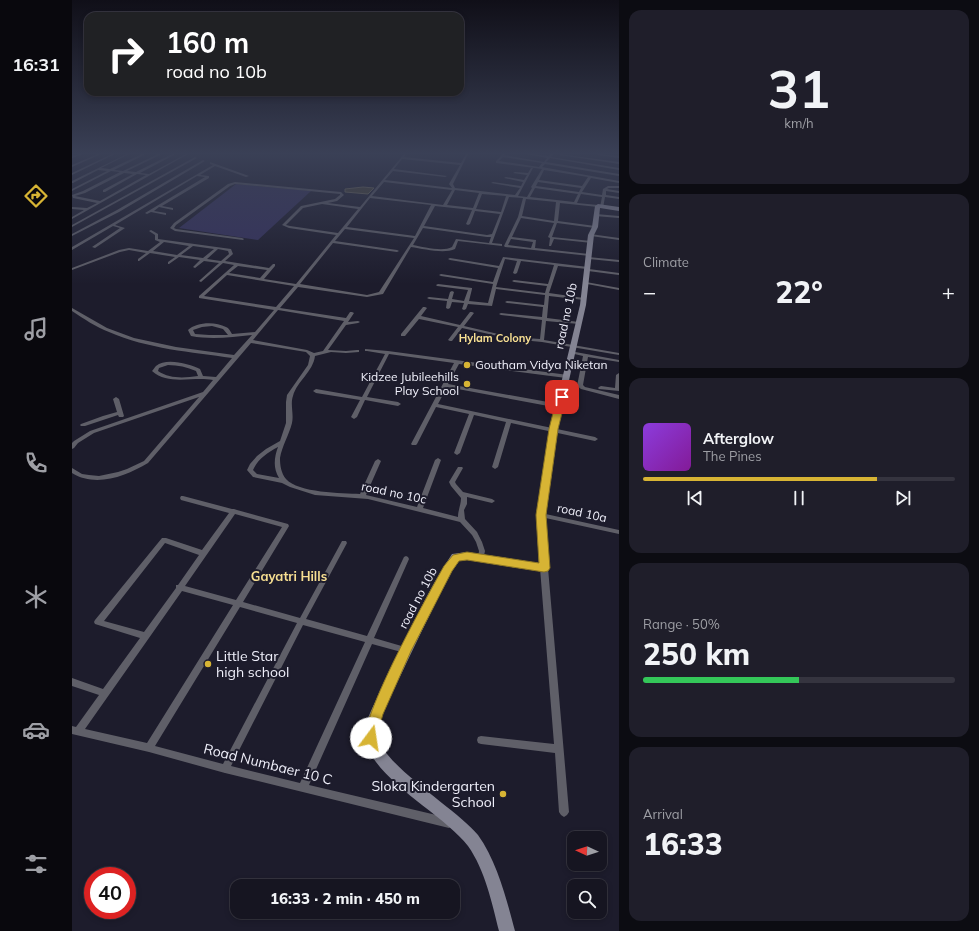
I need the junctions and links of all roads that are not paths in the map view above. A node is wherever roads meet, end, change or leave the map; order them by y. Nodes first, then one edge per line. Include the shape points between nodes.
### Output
1 (79, 197) edge
2 (108, 197) edge
3 (124, 197) edge
4 (141, 197) edge
5 (160, 197) edge
6 (173, 197) edge
7 (212, 197) edge
8 (339, 197) edge
9 (370, 197) edge
10 (374, 197) edge
11 (449, 197) edge
12 (479, 197) edge
13 (507, 197) edge
14 (520, 197) edge
15 (578, 197) edge
16 (587, 197) edge
17 (603, 197) edge
18 (526, 198) junction
19 (619, 198) edge
20 (558, 201) junction
21 (100, 202) junction
22 (322, 203) junction
23 (434, 204) junction
24 (575, 204) junction
25 (445, 205) junction
26 (159, 206) junction
27 (600, 206) junction
28 (91, 207) junction
29 (72, 208) edge
30 (360, 208) junction
31 (87, 209) junction
32 (103, 209) junction
33 (172, 209) dead end
34 (474, 209) junction
35 (619, 209) edge
36 (118, 211) junction
37 (502, 212) junction
38 (94, 214) junction
39 (132, 214) junction
40 (165, 214) dead end
41 (520, 217) junction
42 (619, 217) edge
43 (72, 218) edge
44 (104, 219) junction
45 (556, 222) junction
46 (468, 224) dead end
47 (113, 225) junction
48 (72, 226) edge
49 (421, 227) junction
50 (344, 228) junction
51 (150, 231) dead end
52 (459, 232) junction
53 (338, 234) junction
54 (592, 235) junction
55 (493, 236) junction
56 (72, 237) edge
57 (416, 237) junction
58 (510, 238) junction
59 (552, 238) junction
60 (242, 239) dead end
61 (619, 239) edge
62 (457, 240) junction
63 (85, 241) junction
64 (163, 241) junction
65 (332, 242) junction
66 (483, 243) junction
67 (490, 244) junction
68 (192, 245) junction
69 (501, 245) dead end
70 (550, 245) dead end
71 (410, 246) junction
72 (94, 247) dead end
73 (217, 248) junction
74 (72, 249) edge
75 (480, 249) dead end
76 (533, 249) junction
77 (397, 251) dead end
78 (149, 252) junction
79 (178, 256) junction
80 (204, 259) junction
81 (450, 259) dead end
82 (139, 260) dead end
83 (519, 260) junction
84 (619, 261) edge
85 (222, 262) junction
86 (169, 263) dead end
87 (588, 263) junction
88 (237, 264) junction
89 (556, 264) junction
90 (274, 265) dead end
91 (195, 267) dead end
92 (501, 267) junction
93 (72, 269) edge
94 (270, 269) junction
95 (515, 273) dead end
96 (226, 274) junction
97 (619, 274) edge
98 (440, 275) dead end
99 (261, 279) junction
100 (200, 281) dead end
101 (514, 281) dead end
102 (587, 283) junction
103 (298, 284) junction
104 (438, 285) dead end
105 (550, 285) junction
106 (495, 286) junction
107 (619, 289) edge
108 (452, 292) dead end
109 (547, 294) junction
110 (429, 298) dead end
111 (584, 299) junction
112 (450, 300) junction
113 (466, 302) junction
114 (507, 302) dead end
115 (490, 305) junction
116 (545, 306) junction
117 (425, 308) dead end
118 (448, 308) dead end
119 (72, 309) edge
120 (277, 309) junction
121 (464, 309) dead end
122 (489, 312) dead end
123 (352, 313) dead end
124 (472, 313) dead end
125 (501, 314) dead end
126 (418, 317) junction
127 (545, 319) junction
128 (346, 322) junction
129 (358, 322) dead end
130 (579, 323) junction
131 (461, 327) junction
132 (256, 333) junction
133 (403, 335) dead end
134 (231, 336) junction
135 (450, 340) dead end
136 (542, 341) junction
137 (248, 342) junction
138 (573, 349) junction
139 (367, 350) dead end
140 (357, 351) dead end
141 (388, 352) junction
142 (324, 353) junction
143 (619, 354) edge
144 (313, 355) junction
145 (586, 355) junction
146 (235, 357) junction
147 (458, 361) junction
148 (619, 361) edge
149 (619, 375) edge
150 (566, 376) junction
151 (201, 377) junction
152 (216, 379) junction
153 (446, 385) junction
154 (584, 388) junction
155 (316, 391) dead end
156 (205, 393) junction
157 (619, 397) edge
158 (116, 399) dead end
159 (363, 399) junction
160 (398, 404) dead end
161 (435, 405) junction
162 (559, 406) junction
163 (120, 413) junction
164 (472, 413) junction
165 (354, 417) dead end
166 (509, 420) junction
167 (123, 421) junction
168 (83, 426) dead end
169 (554, 429) junction
170 (595, 439) dead end
171 (282, 442) junction
172 (414, 444) dead end
173 (72, 447) edge
174 (457, 453) dead end
175 (438, 460) dead end
176 (378, 461) dead end
177 (496, 467) dead end
178 (460, 468) dead end
179 (72, 470) edge
180 (284, 481) junction
181 (461, 494) junction
182 (362, 496) junction
183 (182, 498) dead end
184 (492, 501) dead end
185 (419, 509) junction
186 (234, 511) junction
187 (541, 515) junction
188 (462, 520) junction
189 (619, 532) edge
190 (344, 543) dead end
191 (202, 553) junction
192 (481, 558) junction
193 (406, 559) dead end
194 (544, 568) junction
195 (179, 587) junction
196 (237, 604) junction
197 (301, 622) junction
198 (145, 636) junction
199 (370, 641) junction
200 (405, 650) junction
201 (72, 682) edge
202 (105, 693) junction
203 (75, 730) edge
204 (480, 740) dead end
205 (149, 748) junction
206 (558, 749) junction
207 (225, 769) junction
208 (303, 787) junction
209 (564, 812) dead end
210 (458, 825) junction
211 (507, 931) edge

1 - 21 street
2 - 21 street
3 - 32 street
4 - 36 street
5 - 39 street
6 - 26 street
7 - 60 street via 172,228
8 - 22 street
9 - 30 street
10 - 23 street
11 - 25 street
12 - 34 street
13 - 37 street
14 - 18 street
15 - 24 street
16 - 27 street
17 - 27 street
18 - 20 street
18 - 41 street
19 - 27 street
20 - 24 street
20 - 45 street
21 - 28 street
22 - 30 street
22 - 53 street via 301,208 285,226
23 - 25 street
23 - 49 street
24 - 27 street
25 - 34 street
26 - 33 street
26 - 40 street via 149,212
27 - 35 street
27 - 42 street
27 - 54 street, road no 10b
28 - 31 street
28 - 32 street
29 - 31 street
30 - 50 street
31 - 43 street
32 - 36 street
32 - 38 street
34 - 37 street
34 - 46 street
36 - 39 street
36 - 44 street
37 - 55 street via 496,234
38 - 44 street
38 - 48 street
39 - 47 street
41 - 45 street
41 - 58 street
44 - 47 street
44 - 56 street
45 - 54 street
45 - 59 street via 550,236
47 - 63 street
47 - 72 street via 123,228
49 - 52 street
49 - 57 street
50 - 53 street
50 - 57 street
51 - 64 street via 157,235 156,239
52 - 55 street
52 - 62 street
53 - 65 street
54 - 59 street
54 - 61 street
54 - 87 street, road no 10b
55 - 67 street
56 - 63 street
57 - 71 street
58 - 76 street via 535,241
58 - 76 street via 506,246
59 - 70 street
62 - 66 street
62 - 71 street via 453,249 448,250
63 - 74 street
64 - 68 street
64 - 78 street
65 - 77 street
65 - 103 street
66 - 67 street
66 - 75 street
67 - 69 street
68 - 73 street
68 - 79 street
71 - 103 street via 381,293 367,296
73 - 80 street
73 - 85 street via 231,251
76 - 87 street
78 - 79 street
78 - 82 street
78 - 93 street via 122,250
79 - 80 street
79 - 86 street
80 - 85 street
80 - 91 street
81 - 92 street
83 - 89 street
83 - 92 street via 504,258
83 - 95 street
84 - 87 street
85 - 88 street
85 - 100 street
87 - 89 street
87 - 97 street
87 - 102 street, road no 10b
88 - 94 street
88 - 96 street
89 - 105 street
90 - 94 street
92 - 106 street
94 - 99 street
96 - 99 street
96 - 120 street via 201,297
98 - 106 street
99 - 103 street
101 - 105 street
102 - 107 street
102 - 111 street, road no 10b
103 - 120 street
104 - 113 street via 470,289
105 - 109 street
106 - 109 street
106 - 115 street
108 - 112 street
109 - 111 street
109 - 116 street
110 - 112 street
111 - 130 street, road no 10b
112 - 113 street
112 - 118 street
113 - 115 street
113 - 121 street
114 - 116 street
115 - 122 street
116 - 127 street
117 - 126 street
119 - 146 street via 97,325 125,336 153,344
120 - 128 street
120 - 132 street
123 - 128 street
124 - 131 street
125 - 127 street
126 - 131 street
126 - 133 street
127 - 130 street
127 - 136 street
128 - 129 street
128 - 142 street
130 - 138 street, road no 10b
131 - 135 street
131 - 136 street via 511,338
132 - 134 street
132 - 137 street
134 - 134 street via 225,328 216,326 201,325 190,330 193,335 205,337
136 - 138 street
137 - 144 street via 308,351
137 - 146 street
138 - 143 street
138 - 145 street
138 - 150 street, road no 10b
139 - 141 street
140 - 142 street
141 - 147 street
141 - 159 street
142 - 144 street
144 - 171 street via 312,361 290,396 289,422
145 - 148 street
145 - 154 street via 580,386
146 - 152 street
147 - 150 street
147 - 153 street
149 - 154 street via 617,390
150 - 162 street, road no 10b
151 - 151 street via 178,379 154,371 162,364 178,365 195,369 200,372
151 - 152 street
152 - 156 street
153 - 161 street
153 - 162 street
154 - 157 street
155 - 159 street
156 - 167 street
156 - 179 street via 154,455 134,470 108,477 81,475
158 - 163 street
159 - 160 street
159 - 165 street
161 - 164 street
161 - 172 street
162 - 169 street, road no 10b
163 - 167 street
163 - 168 street
164 - 166 street
164 - 174 street
166 - 169 street
166 - 177 street
167 - 173 street via 92,432
169 - 170 street
169 - 187 street, road no 10b
171 - 180 street via 276,463 279,475
171 - 180 street, road no 10c via 264,452 252,464 250,470 255,476
175 - 185 street
176 - 182 street
178 - 181 street via 452,482
180 - 182 street, road no 10c via 315,493
181 - 184 street
181 - 188 street via 464,498
182 - 185 street, road no 10c
183 - 186 street
185 - 188 street, road no 10c
186 - 191 street
186 - 196 street via 286,526
187 - 189 street, road 10a
187 - 194 street, road no 10b
188 - 192 street via 479,542
190 - 197 street
191 - 195 street
191 - 198 street via 164,540 98,622
192 - 194 street, road no 10b
192 - 200 street, road no 10b via 456,557
193 - 199 street
194 - 206 street
195 - 196 street
195 - 198 street
196 - 197 street
196 - 205 street
197 - 199 street
197 - 207 street
198 - 202 street
199 - 200 street
199 - 208 street
200 - 210 street, road no 10b via 377,714 371,738 378,753 393,772
201 - 202 street
202 - 203 street
203 - 205 street, Road Numbaer 10 C
204 - 206 street
205 - 207 street, Road Numbaer 10 C
206 - 209 street
207 - 208 street, Road Numbaer 10 C
208 - 210 street, Road Numbaer 10 C
210 - 211 street, road no 10b via 472,840 483,858

